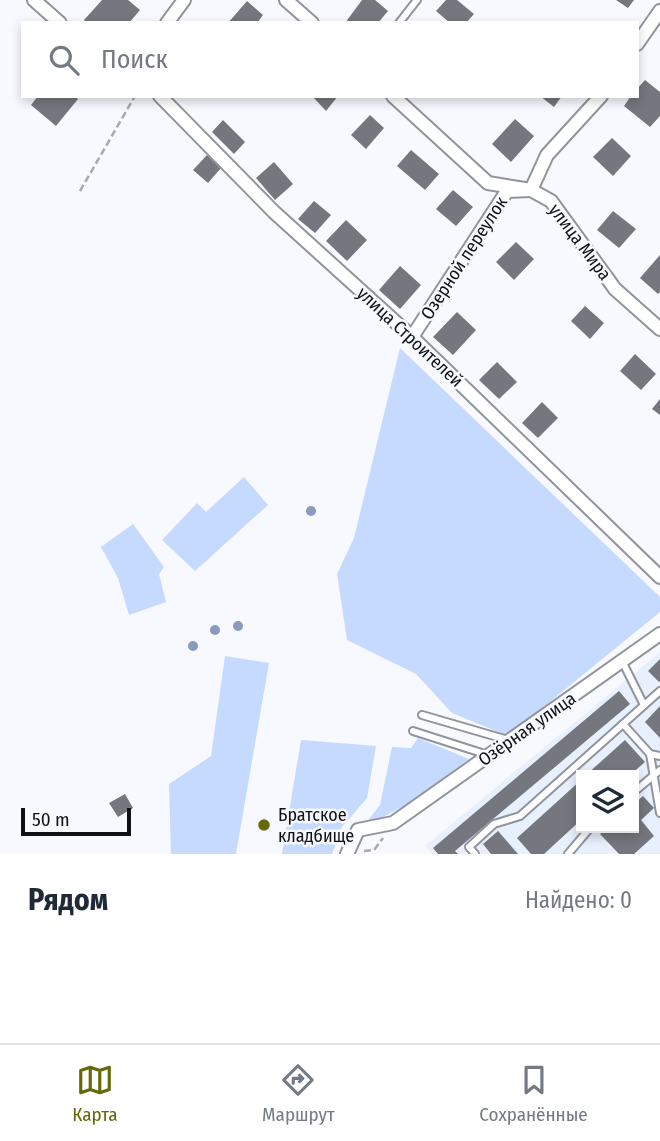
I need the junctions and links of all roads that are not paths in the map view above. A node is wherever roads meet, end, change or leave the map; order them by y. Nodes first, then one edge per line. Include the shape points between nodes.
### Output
1 (34, 0) edge
2 (184, 0) edge
3 (286, 0) edge
4 (417, 0) edge
5 (660, 11) edge
6 (58, 21) edge
7 (168, 21) edge
8 (310, 21) edge
9 (401, 21) edge
10 (639, 41) edge
11 (162, 98) edge
12 (395, 98) edge
13 (599, 98) edge
14 (531, 190) junction
15 (660, 329) edge
16 (412, 337) junction
17 (660, 577) edge
18 (660, 634) edge
19 (623, 663) junction
20 (660, 691) edge
21 (644, 705) junction
22 (422, 715) dead end
23 (623, 723) junction
24 (413, 731) dead end
25 (510, 740) junction
26 (650, 754) junction
27 (489, 755) junction
28 (660, 756) edge
29 (657, 772) edge
30 (639, 788) edge
31 (660, 814) edge
32 (586, 833) edge
33 (347, 854) edge
34 (475, 854) edge
35 (568, 854) edge

1 - 6 street
2 - 7 street
3 - 8 street
4 - 9 lane
5 - 10 street
11 - 16 street, улица Строителей via 274,212
12 - 14 street, улица Мира via 488,183
13 - 14 street, Озерной переулок via 547,155
14 - 15 street, улица Мира via 551,201 615,289
14 - 16 street, Озерной переулок via 507,191
16 - 17 street, улица Строителей
18 - 19 street, Озёрная улица
19 - 21 lane
19 - 25 street, Озёрная улица
20 - 21 lane
21 - 23 lane
22 - 25 lane
23 - 26 lane
23 - 34 lane via 520,817 494,824 469,847
24 - 27 lane
25 - 27 street, Озёрная улица
26 - 28 lane
26 - 29 lane
27 - 33 street, Озёрная улица via 393,823 358,831
29 - 30 lane
29 - 31 lane
32 - 35 lane

